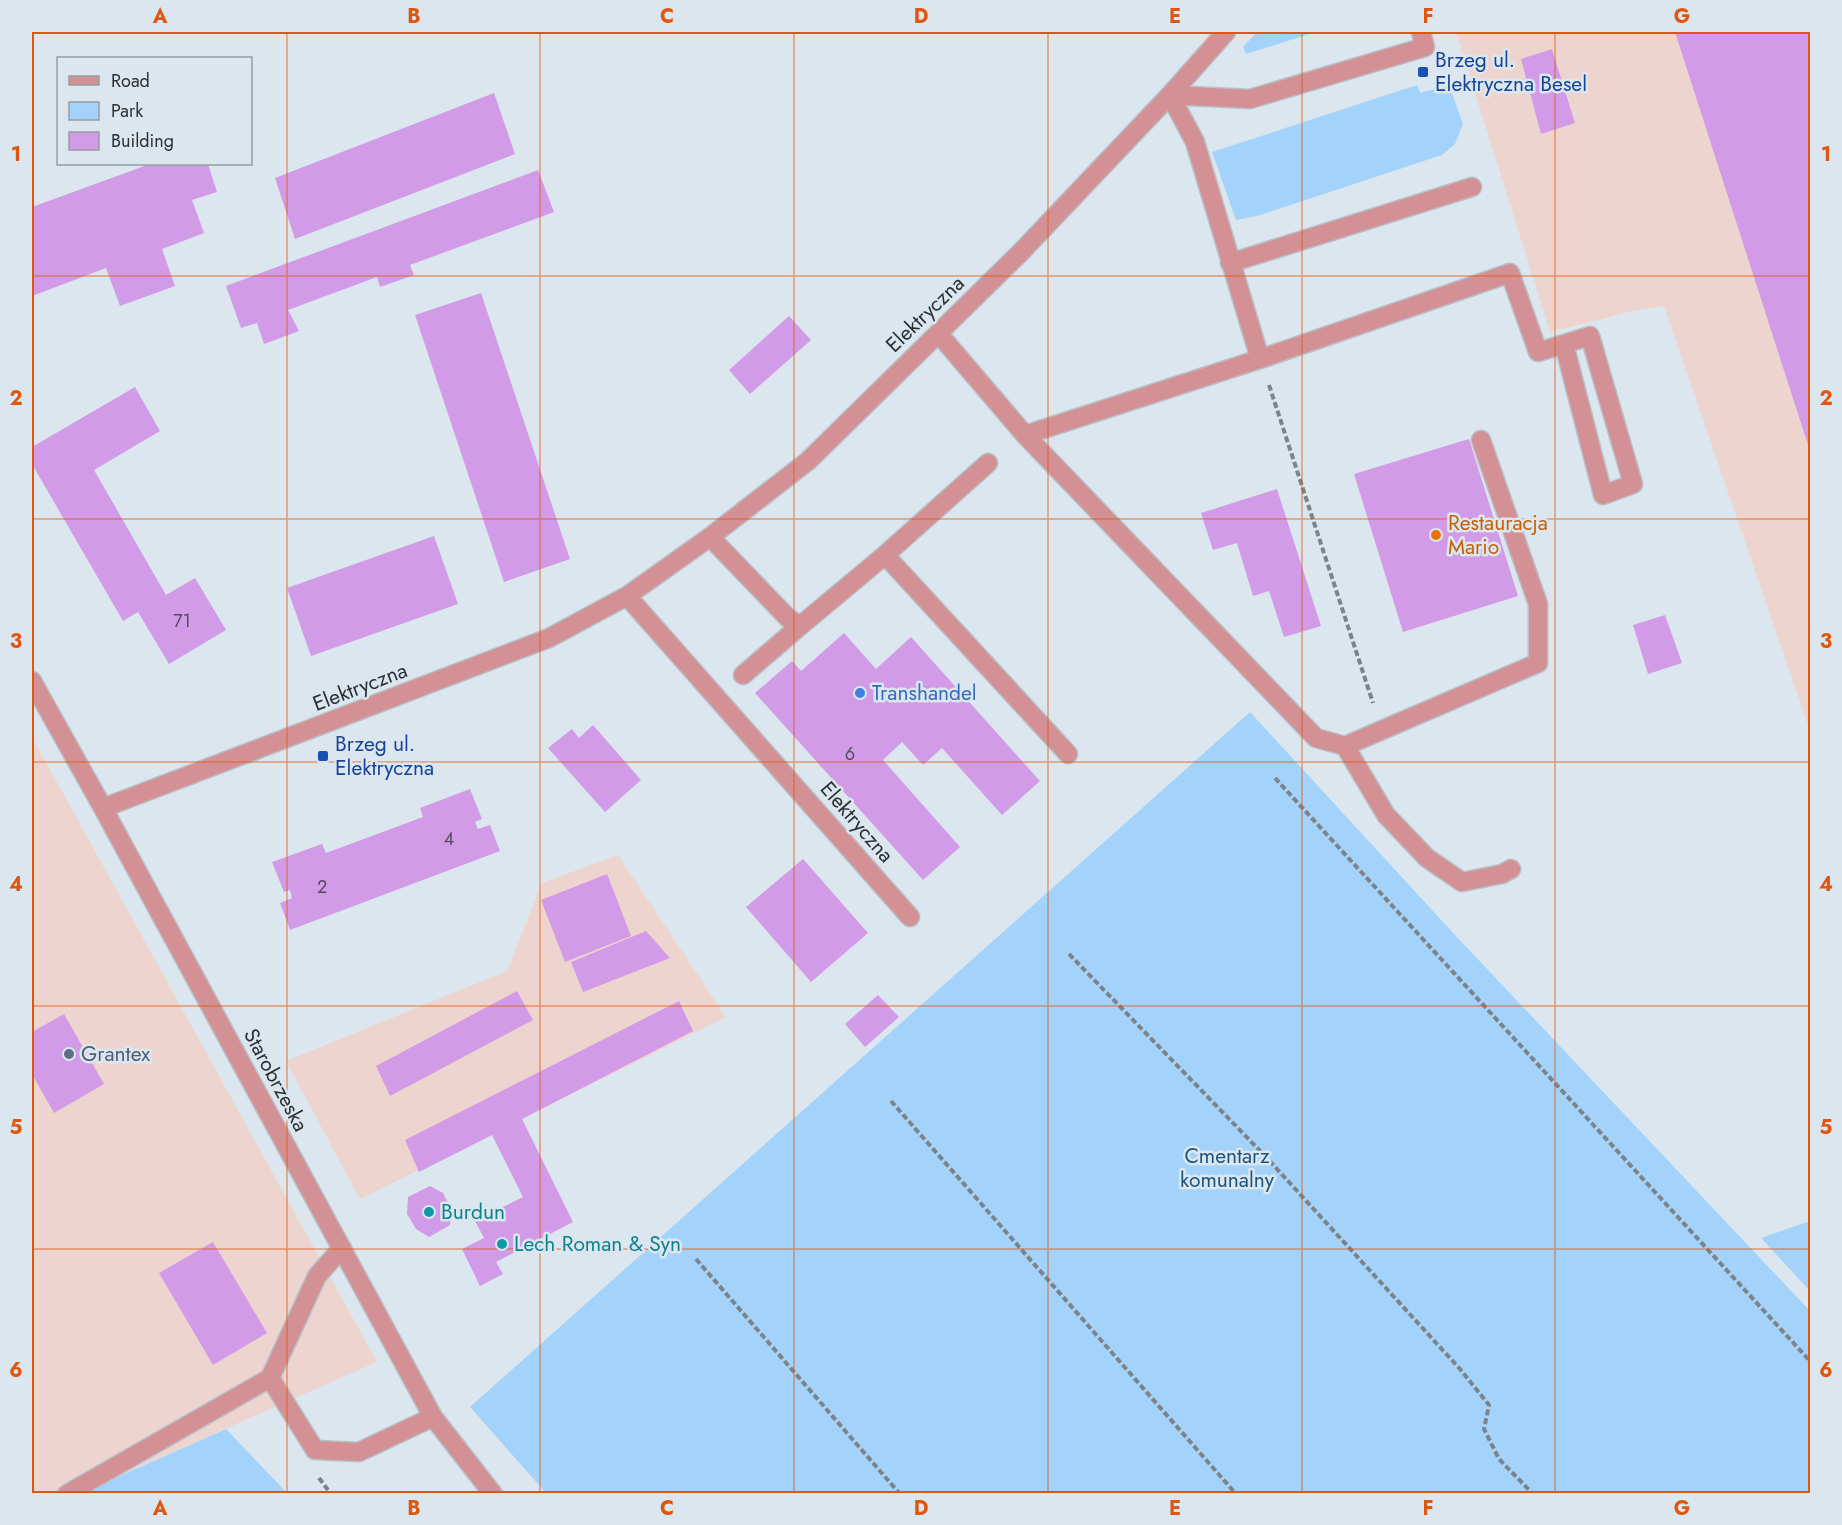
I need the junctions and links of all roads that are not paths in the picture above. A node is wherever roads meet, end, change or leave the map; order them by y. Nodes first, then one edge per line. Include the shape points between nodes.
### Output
1 (1226, 32) edge
2 (1421, 32) edge
3 (1170, 95) junction
4 (1472, 187) dead end
5 (1230, 263) junction
6 (939, 333) junction
7 (1564, 344) junction
8 (1260, 359) junction
9 (1025, 435) junction
10 (1481, 440) dead end
11 (988, 463) dead end
12 (710, 537) junction
13 (885, 555) junction
14 (627, 596) junction
15 (800, 626) junction
16 (743, 675) dead end
17 (32, 681) edge
18 (1344, 746) junction
19 (1068, 754) dead end
20 (103, 808) junction
21 (1511, 869) dead end
22 (910, 917) dead end
23 (342, 1248) junction
24 (270, 1378) junction
25 (434, 1417) junction
26 (67, 1494) edge
27 (493, 1494) edge

1 - 3 street, Elektryczna
2 - 3 street via 1425,47 1250,99
3 - 5 street via 1195,142
3 - 6 street, Elektryczna
4 - 5 street
5 - 8 street
6 - 9 street
6 - 12 street, Elektryczna via 808,461
7 - 7 street via 1603,495 1633,484 1590,336
7 - 8 street via 1538,352 1510,273
8 - 9 street
9 - 18 street via 1316,738
10 - 18 street via 1538,604 1538,663
11 - 13 street
12 - 14 street, Elektryczna
12 - 15 street
13 - 15 street
13 - 19 street
14 - 20 street, Elektryczna via 549,638
14 - 22 street, Elektryczna
15 - 16 street
17 - 20 street, Starobrzeska
18 - 21 street via 1386,815 1427,858 1462,882
20 - 23 street, Starobrzeska
23 - 24 street via 317,1276
23 - 25 street, Starobrzeska
24 - 25 street via 315,1450 359,1452
24 - 26 street
25 - 27 street, Starobrzeska

